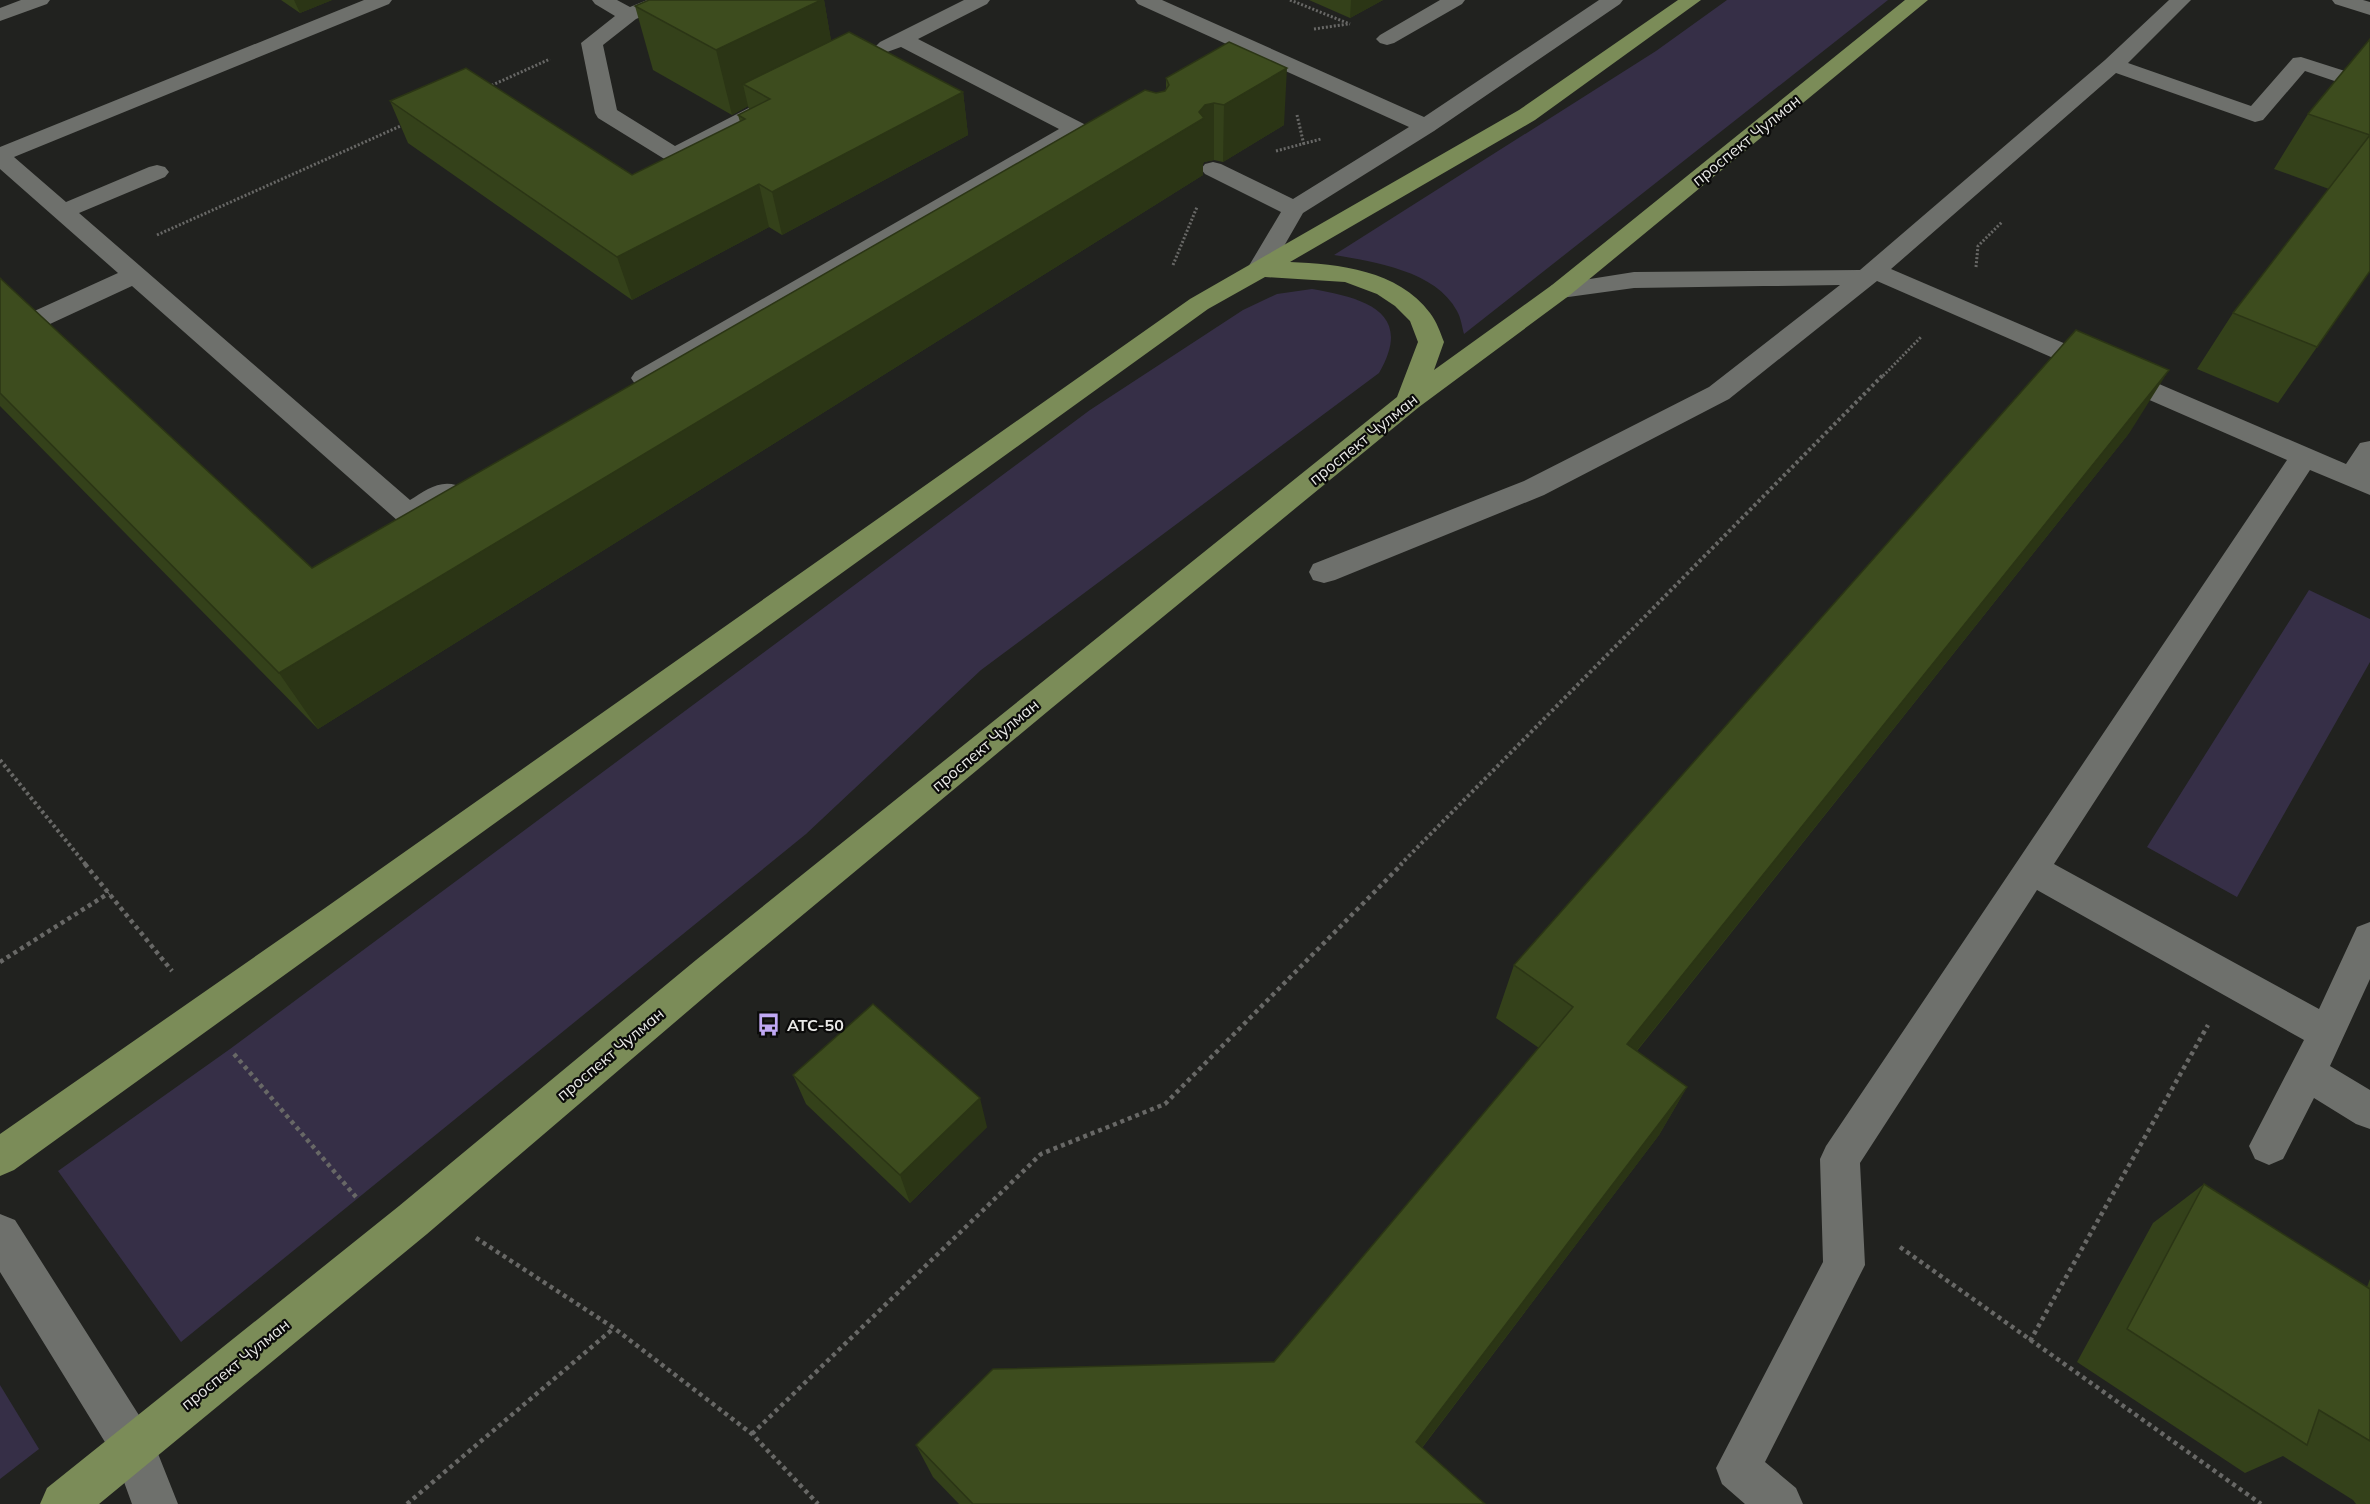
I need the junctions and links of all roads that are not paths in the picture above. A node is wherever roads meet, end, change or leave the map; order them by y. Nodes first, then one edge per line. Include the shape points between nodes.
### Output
1 (40, 0) edge
2 (382, 0) edge
3 (602, 0) edge
4 (664, 0) edge
5 (980, 0) edge
6 (1146, 0) edge
7 (1455, 0) edge
8 (1613, 0) edge
9 (1691, 0) edge
10 (1918, 0) edge
11 (2181, 0) edge
12 (2342, 0) edge
13 (2370, 9) edge
14 (0, 15) edge
15 (629, 15) junction
16 (902, 39) junction
17 (1387, 39) dead end
18 (871, 55) edge
19 (2113, 65) junction
20 (2370, 86) edge
21 (798, 92) edge
22 (1426, 126) junction
23 (0, 156) edge
24 (1213, 169) edge
25 (157, 172) dead end
26 (1294, 209) junction
27 (62, 212) junction
28 (1259, 269) junction
29 (1871, 274) junction
30 (135, 275) junction
31 (1561, 290) junction
32 (28, 324) edge
33 (624, 389) edge
34 (1409, 401) junction
35 (2370, 450) edge
36 (2304, 457) junction
37 (470, 478) edge
38 (2361, 481) edge
39 (1324, 572) dead end
40 (2031, 869) junction
41 (2370, 938) edge
42 (2326, 1034) junction
43 (2306, 1073) junction
44 (2370, 1111) edge
45 (2269, 1146) dead end
46 (0, 1157) edge
47 (0, 1234) edge
48 (133, 1447) junction
49 (63, 1504) edge
50 (155, 1504) edge
51 (1780, 1504) edge

1 - 14 street
2 - 23 street
3 - 15 street
4 - 15 street
5 - 16 street
6 - 22 street
7 - 17 street
8 - 22 street
9 - 28 main road via 1527,115
10 - 31 main road, проспект Чулман
11 - 19 street
12 - 13 street
15 - 21 street via 592,43 606,113 674,155
16 - 18 street
16 - 33 street via 1086,128
19 - 20 street via 2255,115 2301,63
19 - 29 street
22 - 26 street
23 - 27 street
24 - 26 street
25 - 27 street
26 - 28 street
27 - 30 street
28 - 34 main road via 1321,270 1361,278 1393,292 1420,317 1431,342
28 - 46 main road via 1199,304
29 - 31 street via 1634,280
29 - 36 street
29 - 39 street via 1719,393 1534,488
30 - 32 street
30 - 37 street via 408,514
31 - 34 main road, проспект Чулман
34 - 48 main road, проспект Чулман
35 - 38 street
36 - 38 street
36 - 40 street
40 - 42 street
40 - 51 street via 1840,1159 1844,1265 1738,1467
41 - 42 street
42 - 43 street
43 - 44 street
43 - 45 street
47 - 48 street
48 - 49 main road, проспект Чулман
48 - 50 street

